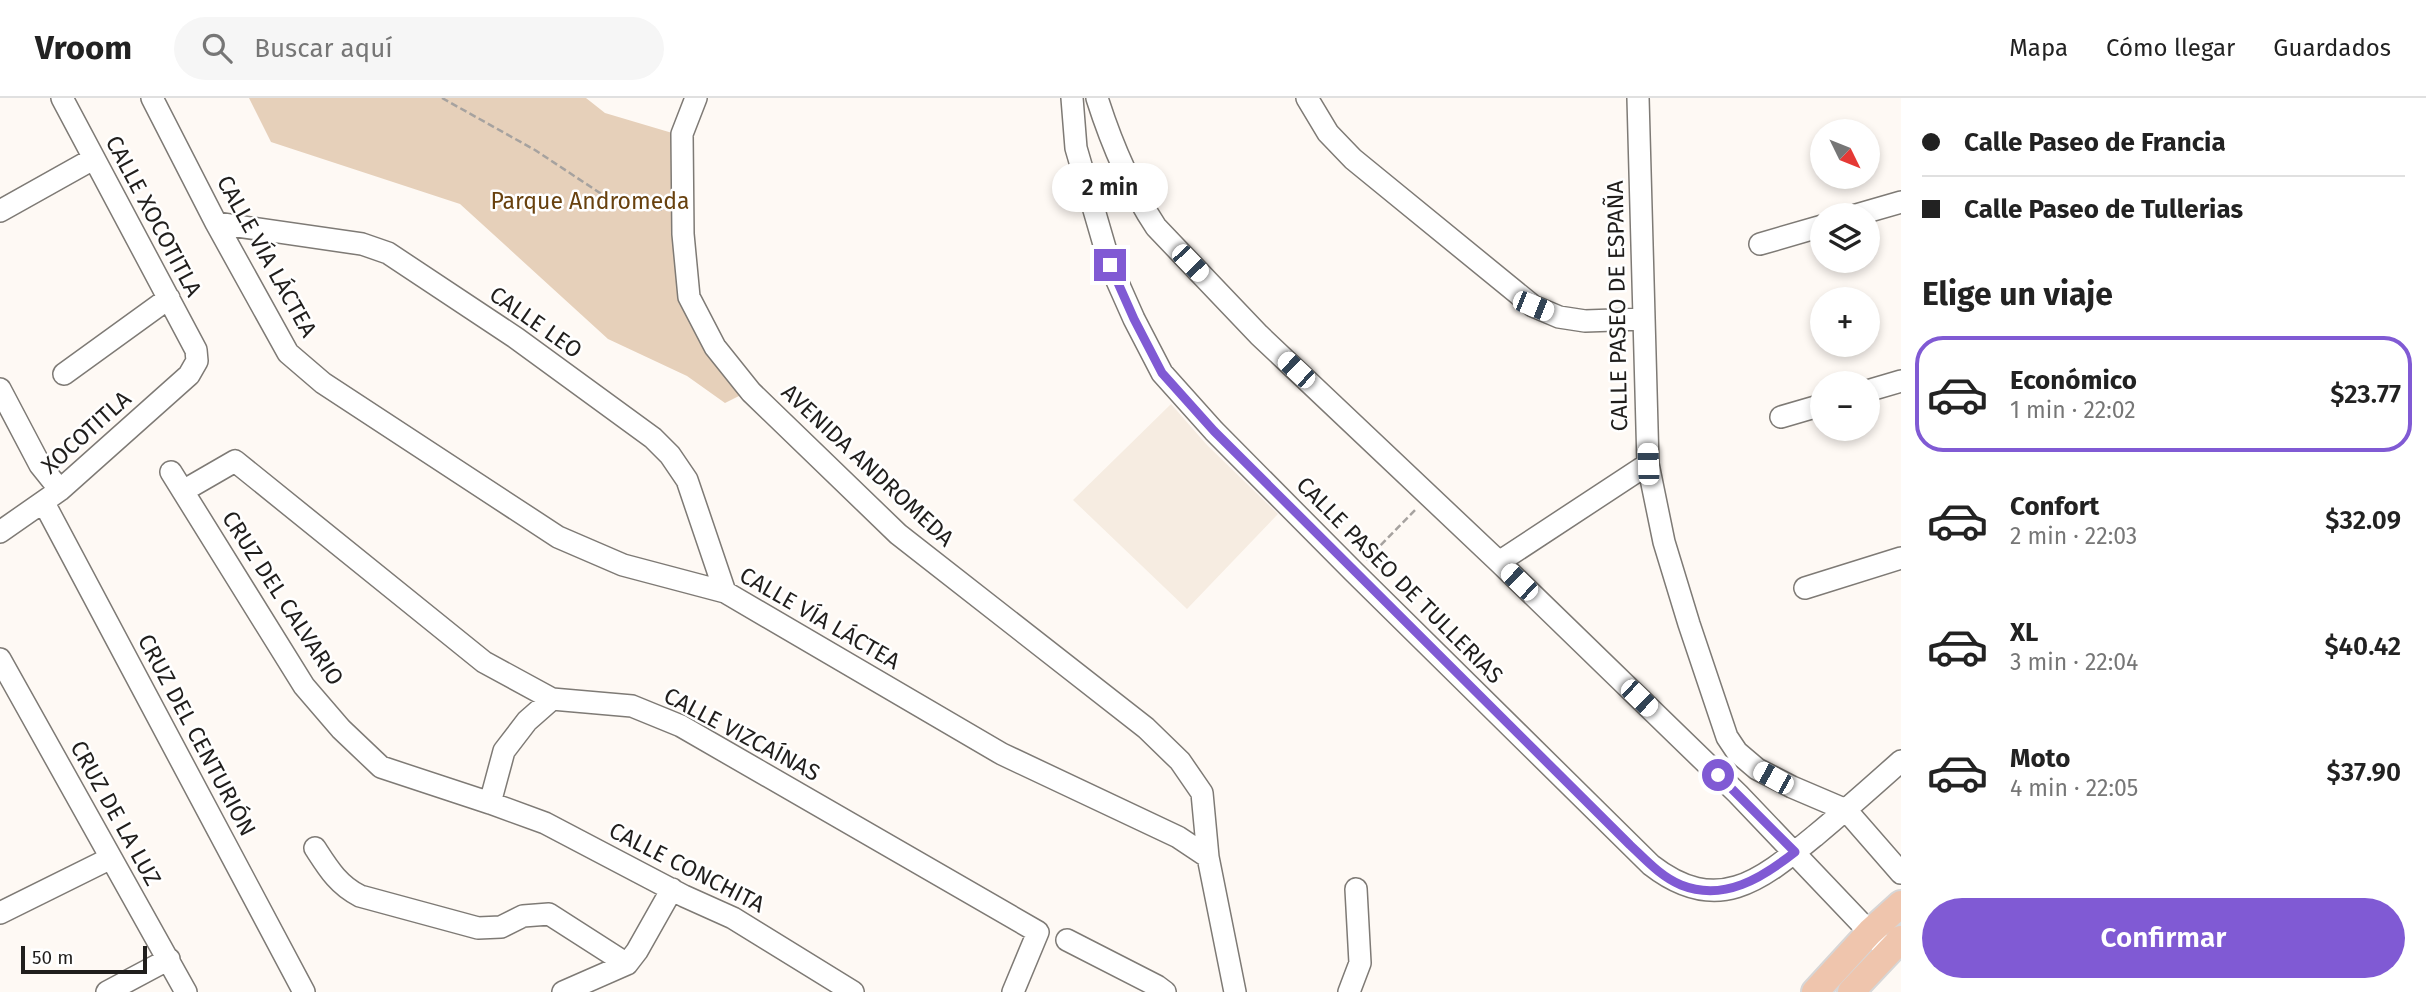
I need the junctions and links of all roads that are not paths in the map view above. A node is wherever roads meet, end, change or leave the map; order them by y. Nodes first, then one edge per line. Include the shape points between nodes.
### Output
1 (62, 98) edge
2 (152, 98) edge
3 (695, 98) edge
4 (1072, 98) edge
5 (1097, 98) edge
6 (1307, 98) edge
7 (1638, 98) edge
8 (93, 159) junction
9 (1901, 202) edge
10 (1880, 208) edge
11 (0, 211) edge
12 (216, 223) junction
13 (1810, 229) edge
14 (1760, 244) dead end
15 (169, 298) junction
16 (1644, 319) junction
17 (197, 361) joint
18 (64, 374) dead end
19 (1901, 381) edge
20 (1880, 387) edge
21 (0, 389) edge
22 (1810, 409) edge
23 (1781, 417) dead end
24 (1648, 464) junction
25 (171, 472) dead end
26 (183, 491) junction
27 (52, 496) junction
28 (0, 532) edge
29 (1901, 558) edge
30 (1499, 562) junction
31 (1805, 588) dead end
32 (725, 592) junction
33 (0, 659) edge
34 (552, 699) junction
35 (1901, 761) edge
36 (1757, 769) junction
37 (1738, 794) junction
38 (490, 803) junction
39 (1846, 810) junction
40 (315, 848) dead end
41 (1795, 852) junction
42 (1209, 857) junction
43 (111, 858) junction
44 (1901, 873) edge
45 (672, 889) junction
46 (1356, 889) dead end
47 (1901, 904) edge
48 (0, 913) edge
49 (1067, 940) dead end
50 (1886, 941) edge
51 (169, 959) junction
52 (627, 964) junction
53 (107, 992) edge
54 (186, 992) edge
55 (304, 992) edge
56 (562, 992) edge
57 (853, 992) edge
58 (1013, 992) edge
59 (1165, 992) edge
60 (1235, 992) edge
61 (1349, 992) edge
62 (1815, 992) edge
63 (1852, 992) edge

1 - 8 street, CALLE XOCOTITLA
2 - 12 street, CALLE VÍA LÁCTEA
3 - 42 street, AVENIDA ANDROMEDA via 682,134 689,298 715,347 751,392 898,534 1146,728 1180,761 1202,793
4 - 41 street, CALLE PASEO DE TULLERIAS via 1076,148 1110,265 1162,373 1214,431 1664,874 1680,885 1723,890 1744,886
5 - 30 street via 1156,227 1259,335
6 - 16 street via 1328,133 1353,159 1533,306 1585,321
7 - 16 street, CALLE PASEO DE ESPAÑA
8 - 11 street
8 - 15 street, CALLE XOCOTITLA
9 - 10 street
12 - 32 street, CALLE VÍA LÁCTEA via 289,353 323,383 558,537 623,565
12 - 32 street, CALLE LEO via 362,244 388,253 516,338 670,455 687,480
13 - 14 street
15 - 17 street, CALLE XOCOTITLA via 196,350
15 - 18 street
16 - 24 street, CALLE PASEO DE ESPAÑA
17 - 27 street, XOCOTITLA via 189,375
19 - 20 street
21 - 27 street, CRUZ DEL CENTURIÓN
22 - 23 street
24 - 30 street
24 - 36 street, CALLE PASEO DE ESPAÑA via 1664,542 1727,737
25 - 26 street, CRUZ DEL CALVARIO
26 - 34 street, CALLE VIZCAÍNAS via 235,461 484,662
26 - 38 street, CRUZ DEL CALVARIO via 304,686 341,729 381,767
27 - 28 street, XOCOTITLA
27 - 55 street, CRUZ DEL CENTURIÓN
29 - 31 street
30 - 37 street
32 - 42 street, CALLE VÍA LÁCTEA via 1002,754 1178,837
33 - 43 street, CRUZ DE LA LUZ
34 - 38 street via 504,751
34 - 58 street, CALLE VIZCAÍNAS via 632,706 681,726 1038,932
35 - 39 street, CALLE PASEO DE TULLERIAS
36 - 37 street
36 - 39 street, CALLE PASEO DE ESPAÑA
37 - 41 street
38 - 45 street, CALLE CONCHITA via 545,824
39 - 41 street, CALLE PASEO DE TULLERIAS
39 - 44 street, CALLE PASEO DE ESPAÑA
40 - 52 street via 335,878 360,896 478,928 549,914
41 - 50 street
42 - 60 street
43 - 48 street
43 - 51 street, CRUZ DE LA LUZ
45 - 52 street
45 - 57 street, CALLE CONCHITA via 733,918
46 - 61 street via 1360,963
47 - 50 main road
49 - 59 street
50 - 62 main road
50 - 63 main road
51 - 53 street
51 - 54 street, CRUZ DE LA LUZ
52 - 56 street

